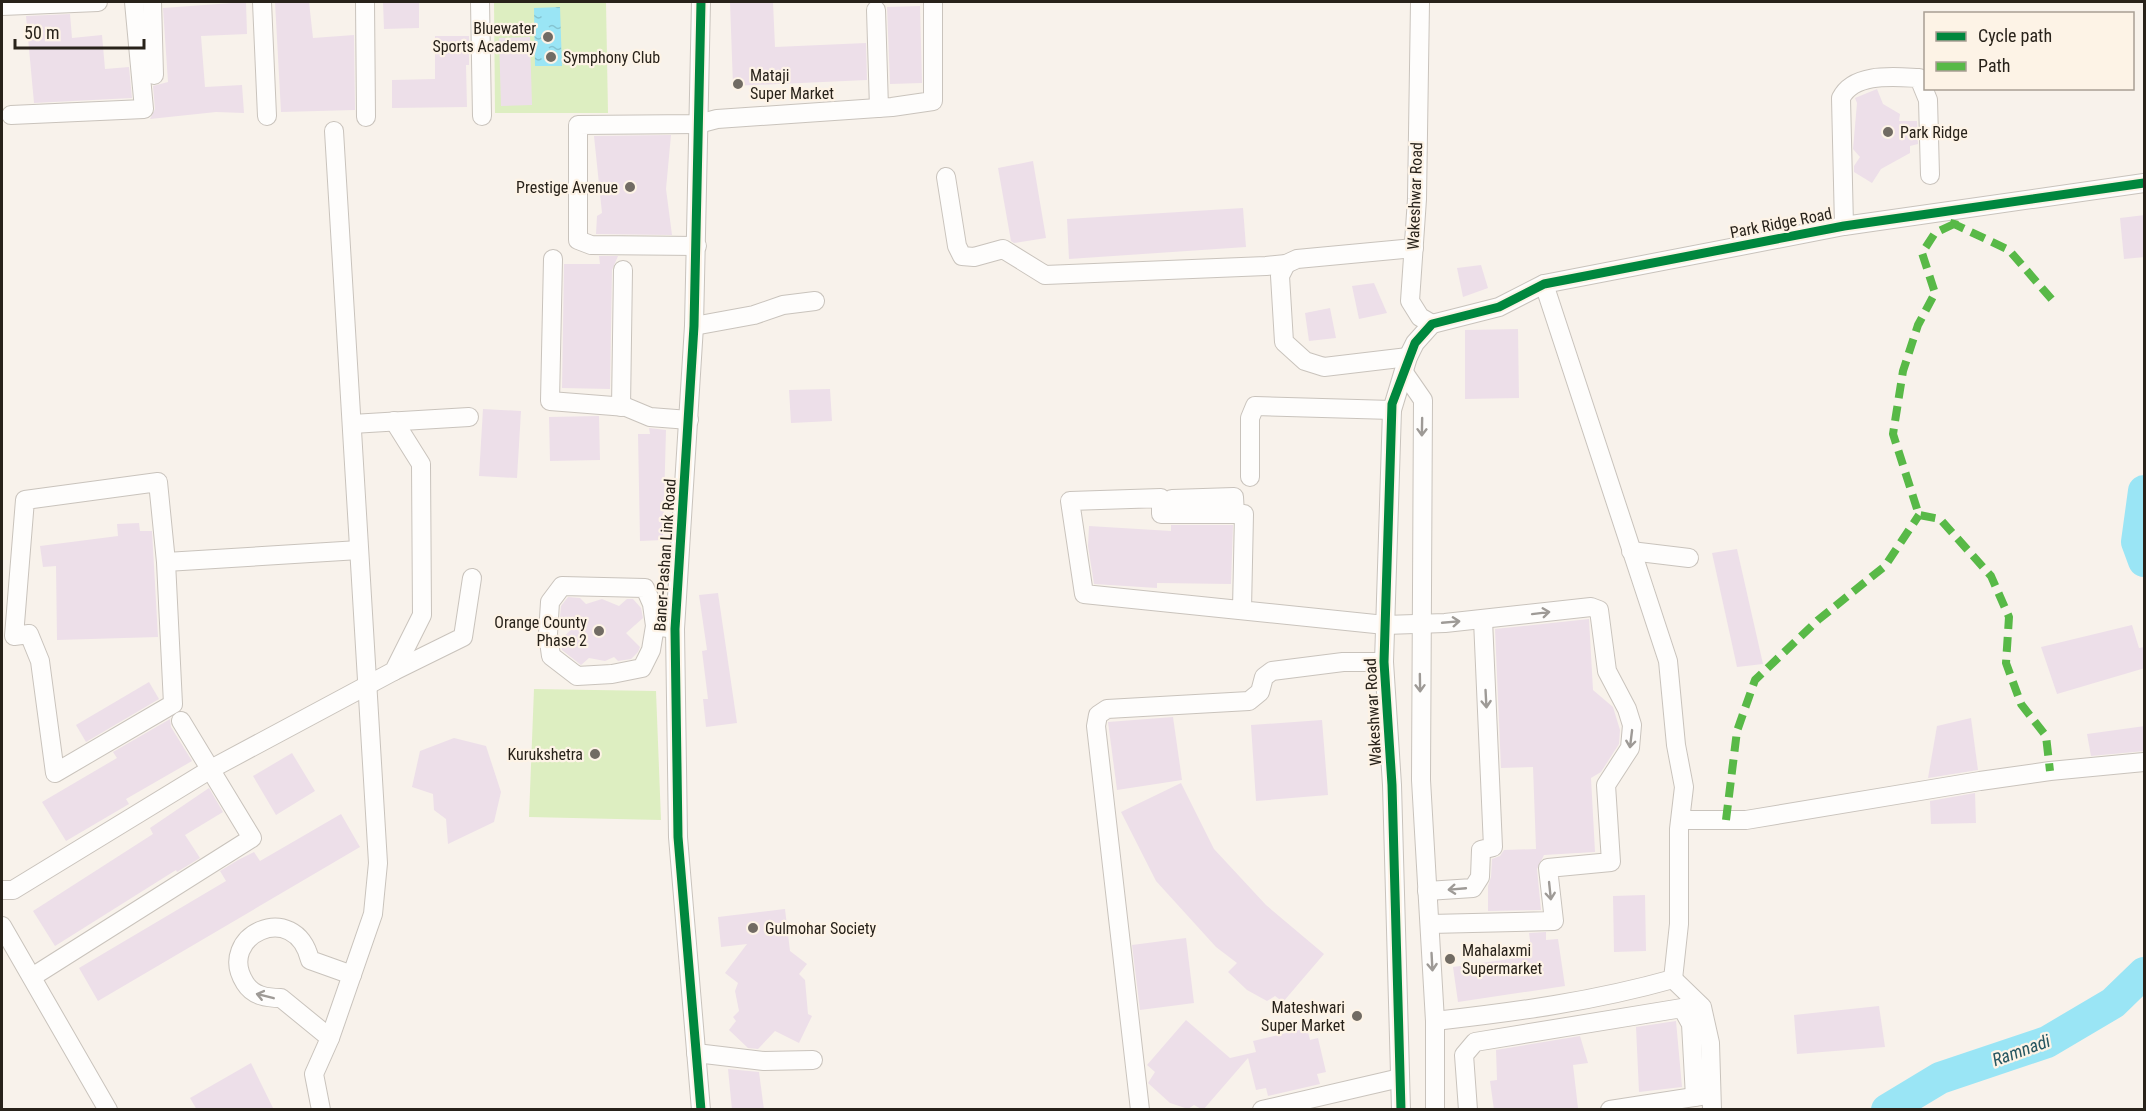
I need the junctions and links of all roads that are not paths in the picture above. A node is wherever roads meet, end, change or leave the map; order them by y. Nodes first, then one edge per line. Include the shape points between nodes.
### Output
1 (98, 2) edge
2 (134, 2) edge
3 (152, 2) edge
4 (262, 2) edge
5 (365, 2) edge
6 (480, 2) edge
7 (701, 2) edge
8 (933, 2) edge
9 (1420, 2) edge
10 (2, 6) edge
11 (876, 10) dead end
12 (154, 75) dead end
13 (879, 108) junction
14 (10, 115) dead end
15 (267, 116) dead end
16 (482, 116) dead end
17 (366, 117) dead end
18 (698, 124) junction
19 (334, 131) dead end
20 (1930, 175) dead end
21 (946, 177) dead end
22 (2145, 183) edge
23 (1844, 226) junction
24 (697, 246) junction
25 (1414, 248) junction
26 (553, 259) dead end
27 (1286, 264) junction
28 (623, 270) dead end
29 (1544, 284) junction
30 (815, 301) dead end
31 (1432, 324) junction
32 (694, 326) junction
33 (1407, 365) junction
34 (621, 407) junction
35 (1392, 410) junction
36 (469, 417) dead end
37 (689, 420) junction
38 (394, 421) junction
39 (352, 424) junction
40 (1250, 477) dead end
41 (1172, 499) dead end
42 (1234, 514) junction
43 (359, 550) junction
44 (1631, 551) junction
45 (1689, 558) dead end
46 (166, 562) junction
47 (472, 578) dead end
48 (1242, 609) junction
49 (1483, 620) junction
50 (1385, 624) junction
51 (1420, 625) junction
52 (655, 626) junction
53 (675, 629) junction
54 (1384, 662) junction
55 (394, 671) junction
56 (367, 684) junction
57 (181, 721) dead end
58 (2145, 762) edge
59 (211, 770) junction
60 (1682, 820) junction
61 (2, 890) edge
62 (1428, 891) junction
63 (1430, 924) junction
64 (2, 926) edge
65 (352, 975) junction
66 (32, 977) junction
67 (1673, 979) junction
68 (1435, 1021) junction
69 (330, 1038) junction
70 (696, 1053) junction
71 (813, 1060) dead end
72 (1400, 1078) junction
73 (1466, 1082) junction
74 (1435, 1083) junction
75 (1706, 1100) edge
76 (108, 1110) edge
77 (321, 1110) edge
78 (701, 1110) edge
79 (1140, 1110) edge
80 (1262, 1110) edge
81 (1401, 1110) edge
82 (1435, 1110) edge
83 (1468, 1110) edge
84 (1610, 1110) edge

1 - 10 street
2 - 14 street via 144,109
3 - 12 street
4 - 15 street
5 - 17 street
6 - 16 street
7 - 18 street, Baner-Pashan Link Road
8 - 13 street via 933,101
9 - 25 street, Wakeshwar Road
11 - 13 street
13 - 18 street via 717,119
18 - 24 street, Baner-Pashan Link Road
18 - 24 street via 578,125 578,240 591,245
19 - 39 street
20 - 23 street via 1928,100 1919,78 1878,77 1850,88 1842,98
21 - 27 street via 962,256 974,257 1003,249 1045,275
22 - 23 street, Park Ridge Road
23 - 29 street, Park Ridge Road
24 - 32 street, Baner-Pashan Link Road
25 - 27 street via 1297,259
25 - 31 street, Wakeshwar Road via 1410,301 1420,316
26 - 34 street via 550,401
27 - 33 street via 1280,276 1284,342 1305,361 1324,367
28 - 34 street
29 - 31 street, Park Ridge Road via 1499,307
29 - 44 street
30 - 32 street
31 - 33 street, Wakeshwar Road via 1415,344
32 - 37 street, Baner-Pashan Link Road
33 - 35 street, Wakeshwar Road
33 -> 51 street via 1423,400
34 - 37 street via 650,417
35 - 40 street via 1255,406 1250,418
35 - 50 street, Wakeshwar Road
36 - 38 street
37 - 53 street, Baner-Pashan Link Road
38 - 39 street
38 - 55 street via 421,464 422,615
39 - 43 street
41 - 42 street via 1234,497
42 - 48 street via 1244,513
42 - 48 street via 1161,514 1161,498 1070,501 1084,594
43 - 46 street
43 - 56 street
44 - 45 street
44 - 60 street via 1668,662 1684,787
46 - 46 street via 173,704 55,773 40,661 28,634 14,636 25,500 158,482
47 - 55 street via 463,637
48 - 50 street
51 -> 49 street
49 -> 62 street via 1493,847 1481,850 1480,877 1473,888
49 -> 63 street via 1591,607 1599,610 1607,671 1627,709 1632,731 1630,748 1606,785 1611,862 1548,868 1554,921
50 - 51 street
50 - 54 street, Wakeshwar Road
51 -> 62 street via 1421,780
52 - 52 street via 651,650 642,668 577,676 551,656 550,602 562,586 645,588
52 - 53 street
53 - 70 street, Baner-Pashan Link Road via 678,837
54 - 72 street, Wakeshwar Road
54 - 79 street via 1343,662 1272,671 1264,676 1260,692 1249,701 1107,709 1098,715 1097,738
55 - 56 street
56 - 59 street
56 - 65 street via 378,863 373,914
57 - 59 street
58 - 60 street via 1971,782 1746,820
59 - 61 street via 13,890
59 - 66 street via 252,838
60 - 67 street
62 - 63 street
63 -> 68 street
64 - 66 street
65 - 69 street
69 -> 65 street via 281,998 269,998 247,987 240,976 240,952 254,933 278,927 300,938 310,960
66 - 76 street
67 - 68 street via 1526,1011
67 - 75 street via 1702,1007 1710,1042
68 - 74 street
69 - 77 street via 314,1074
70 - 71 street via 764,1061
70 - 78 street, Baner-Pashan Link Road
72 - 80 street
72 - 81 street, Wakeshwar Road
73 - 74 street
73 - 75 street via 1464,1055 1475,1042 1682,1008 1691,1024
73 - 83 street
74 - 82 street
75 - 84 street

